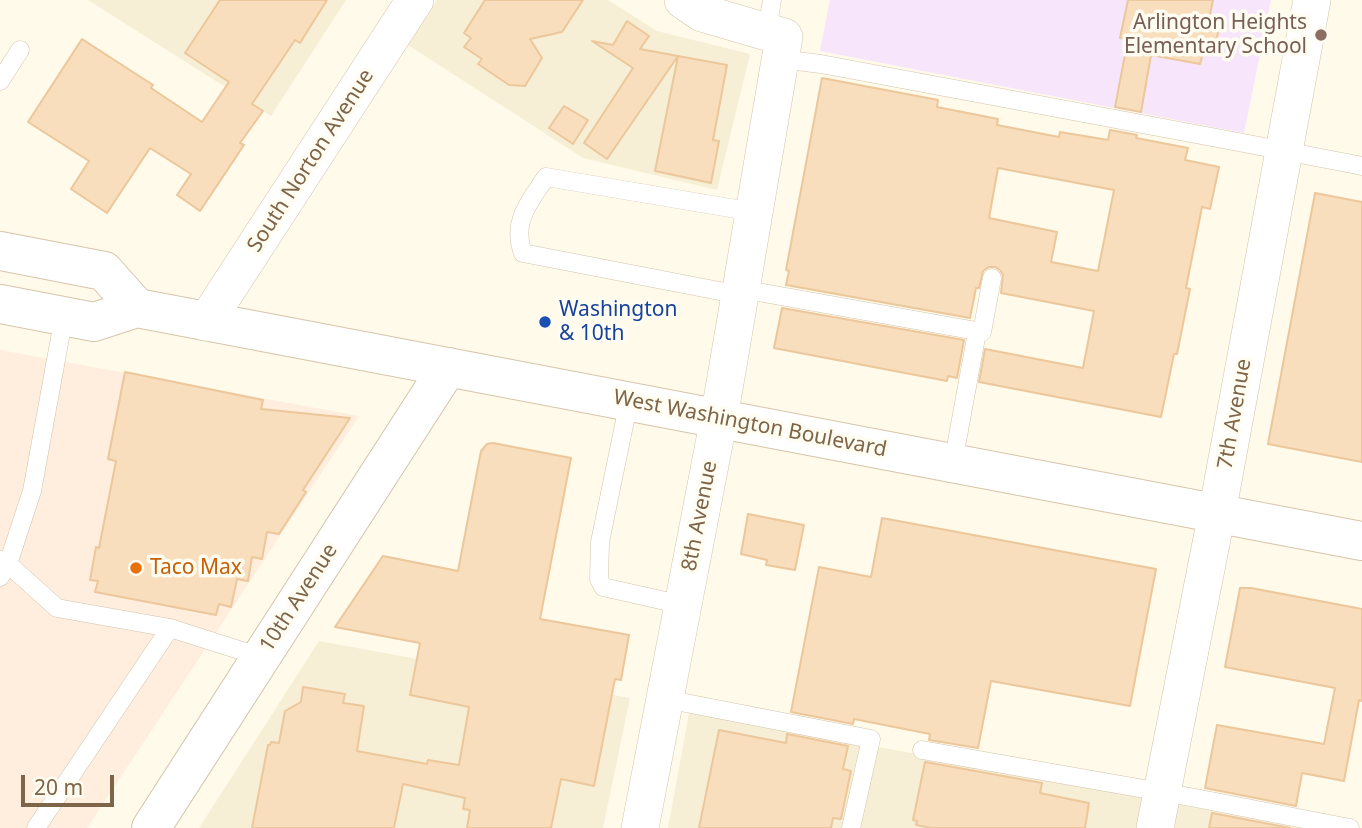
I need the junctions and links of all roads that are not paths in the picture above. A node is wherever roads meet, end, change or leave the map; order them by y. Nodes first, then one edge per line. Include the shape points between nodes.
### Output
1 (415, 0) edge
2 (683, 0) edge
3 (1312, 0) edge
4 (776, 32) edge
5 (20, 50) dead end
6 (0, 80) edge
7 (1283, 152) junction
8 (1362, 166) edge
9 (754, 212) junction
10 (0, 251) edge
11 (992, 278) dead end
12 (741, 292) junction
13 (0, 304) edge
14 (137, 308) junction
15 (64, 316) junction
16 (206, 322) junction
17 (977, 332) junction
18 (448, 367) junction
19 (629, 401) junction
20 (719, 418) junction
21 (953, 463) junction
22 (1217, 513) junction
23 (1362, 541) edge
24 (3, 567) edge
25 (683, 605) junction
26 (170, 628) junction
27 (261, 657) junction
28 (665, 699) junction
29 (922, 750) dead end
30 (1162, 792) junction
31 (36, 828) edge
32 (151, 828) edge
33 (640, 828) edge
34 (851, 828) edge
35 (1155, 828) edge
36 (1350, 828) edge

1 - 16 street, South Norton Avenue
2 - 4 street via 702,13
3 - 7 street, 7th Avenue
4 - 7 lane via 835,67
4 - 9 street, 8th Avenue
5 - 6 lane
7 - 8 lane
7 - 22 street, 7th Avenue
9 - 12 street, 8th Avenue
9 - 12 lane via 546,177 523,212 518,239 523,253
10 - 14 main road via 104,271
11 - 17 lane via 982,332
12 - 17 lane
12 - 20 street, 8th Avenue
13 - 15 main road, West Washington Boulevard
14 - 15 main road, West Washington Boulevard via 94,322
14 - 16 main road, West Washington Boulevard
15 - 24 lane via 32,491
16 - 18 main road, West Washington Boulevard
17 - 21 lane
18 - 19 main road, West Washington Boulevard
18 - 27 main road, 10th Avenue
19 - 20 main road, West Washington Boulevard
19 - 25 lane via 600,542 599,579 603,587
20 - 21 main road, West Washington Boulevard
20 - 25 street, 8th Avenue
21 - 22 main road, West Washington Boulevard
22 - 23 main road, West Washington Boulevard
22 - 30 street, 7th Avenue
24 - 26 lane via 57,608
25 - 28 street, 8th Avenue
26 - 27 lane
26 - 31 lane
27 - 32 main road, 10th Avenue
28 - 33 street, 8th Avenue
28 - 34 lane via 871,739
29 - 30 lane
30 - 35 street, 7th Avenue
30 - 36 lane

